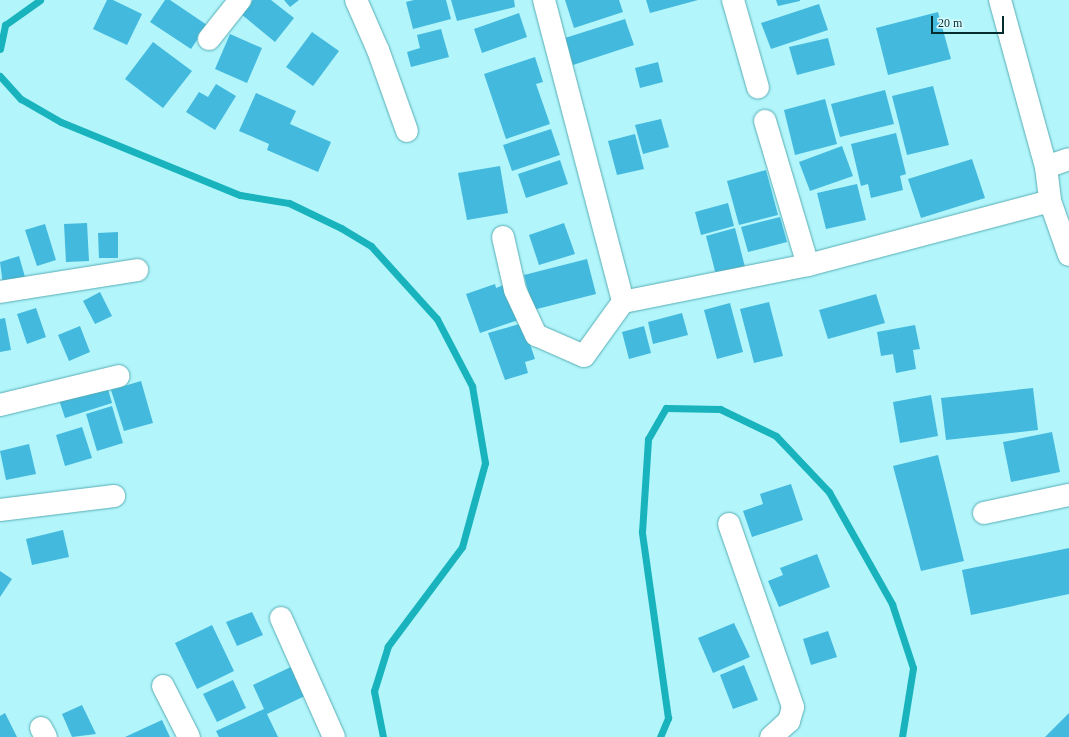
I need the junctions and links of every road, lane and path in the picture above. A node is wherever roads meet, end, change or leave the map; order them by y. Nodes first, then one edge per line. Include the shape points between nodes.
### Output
1 (240, 0) edge
2 (356, 0) edge
3 (544, 0) edge
4 (734, 0) edge
5 (1000, 0) edge
6 (209, 39) dead end
7 (758, 88) dead end
8 (765, 121) dead end
9 (407, 131) dead end
10 (1069, 159) edge
11 (1046, 167) junction
12 (1050, 201) junction
13 (503, 237) dead end
14 (1069, 255) edge
15 (808, 265) junction
16 (137, 270) dead end
17 (0, 292) edge
18 (623, 302) junction
19 (118, 376) dead end
20 (0, 405) edge
21 (1069, 495) edge
22 (114, 496) dead end
23 (0, 510) edge
24 (984, 513) dead end
25 (729, 524) dead end
26 (281, 618) dead end
27 (162, 686) dead end
28 (189, 737) edge
29 (334, 737) edge
30 (771, 737) edge

1 - 6 street
2 - 9 street via 378,50
3 - 18 street
4 - 7 street
5 - 11 street
8 - 15 street
10 - 11 street
11 - 12 street
12 - 14 street
12 - 15 street
13 - 18 street via 515,290 536,335 548,342 563,345 584,356
15 - 18 street
16 - 17 street
19 - 20 street
21 - 24 street
22 - 23 street
25 - 30 street via 793,707 789,722
26 - 29 street
27 - 28 street

